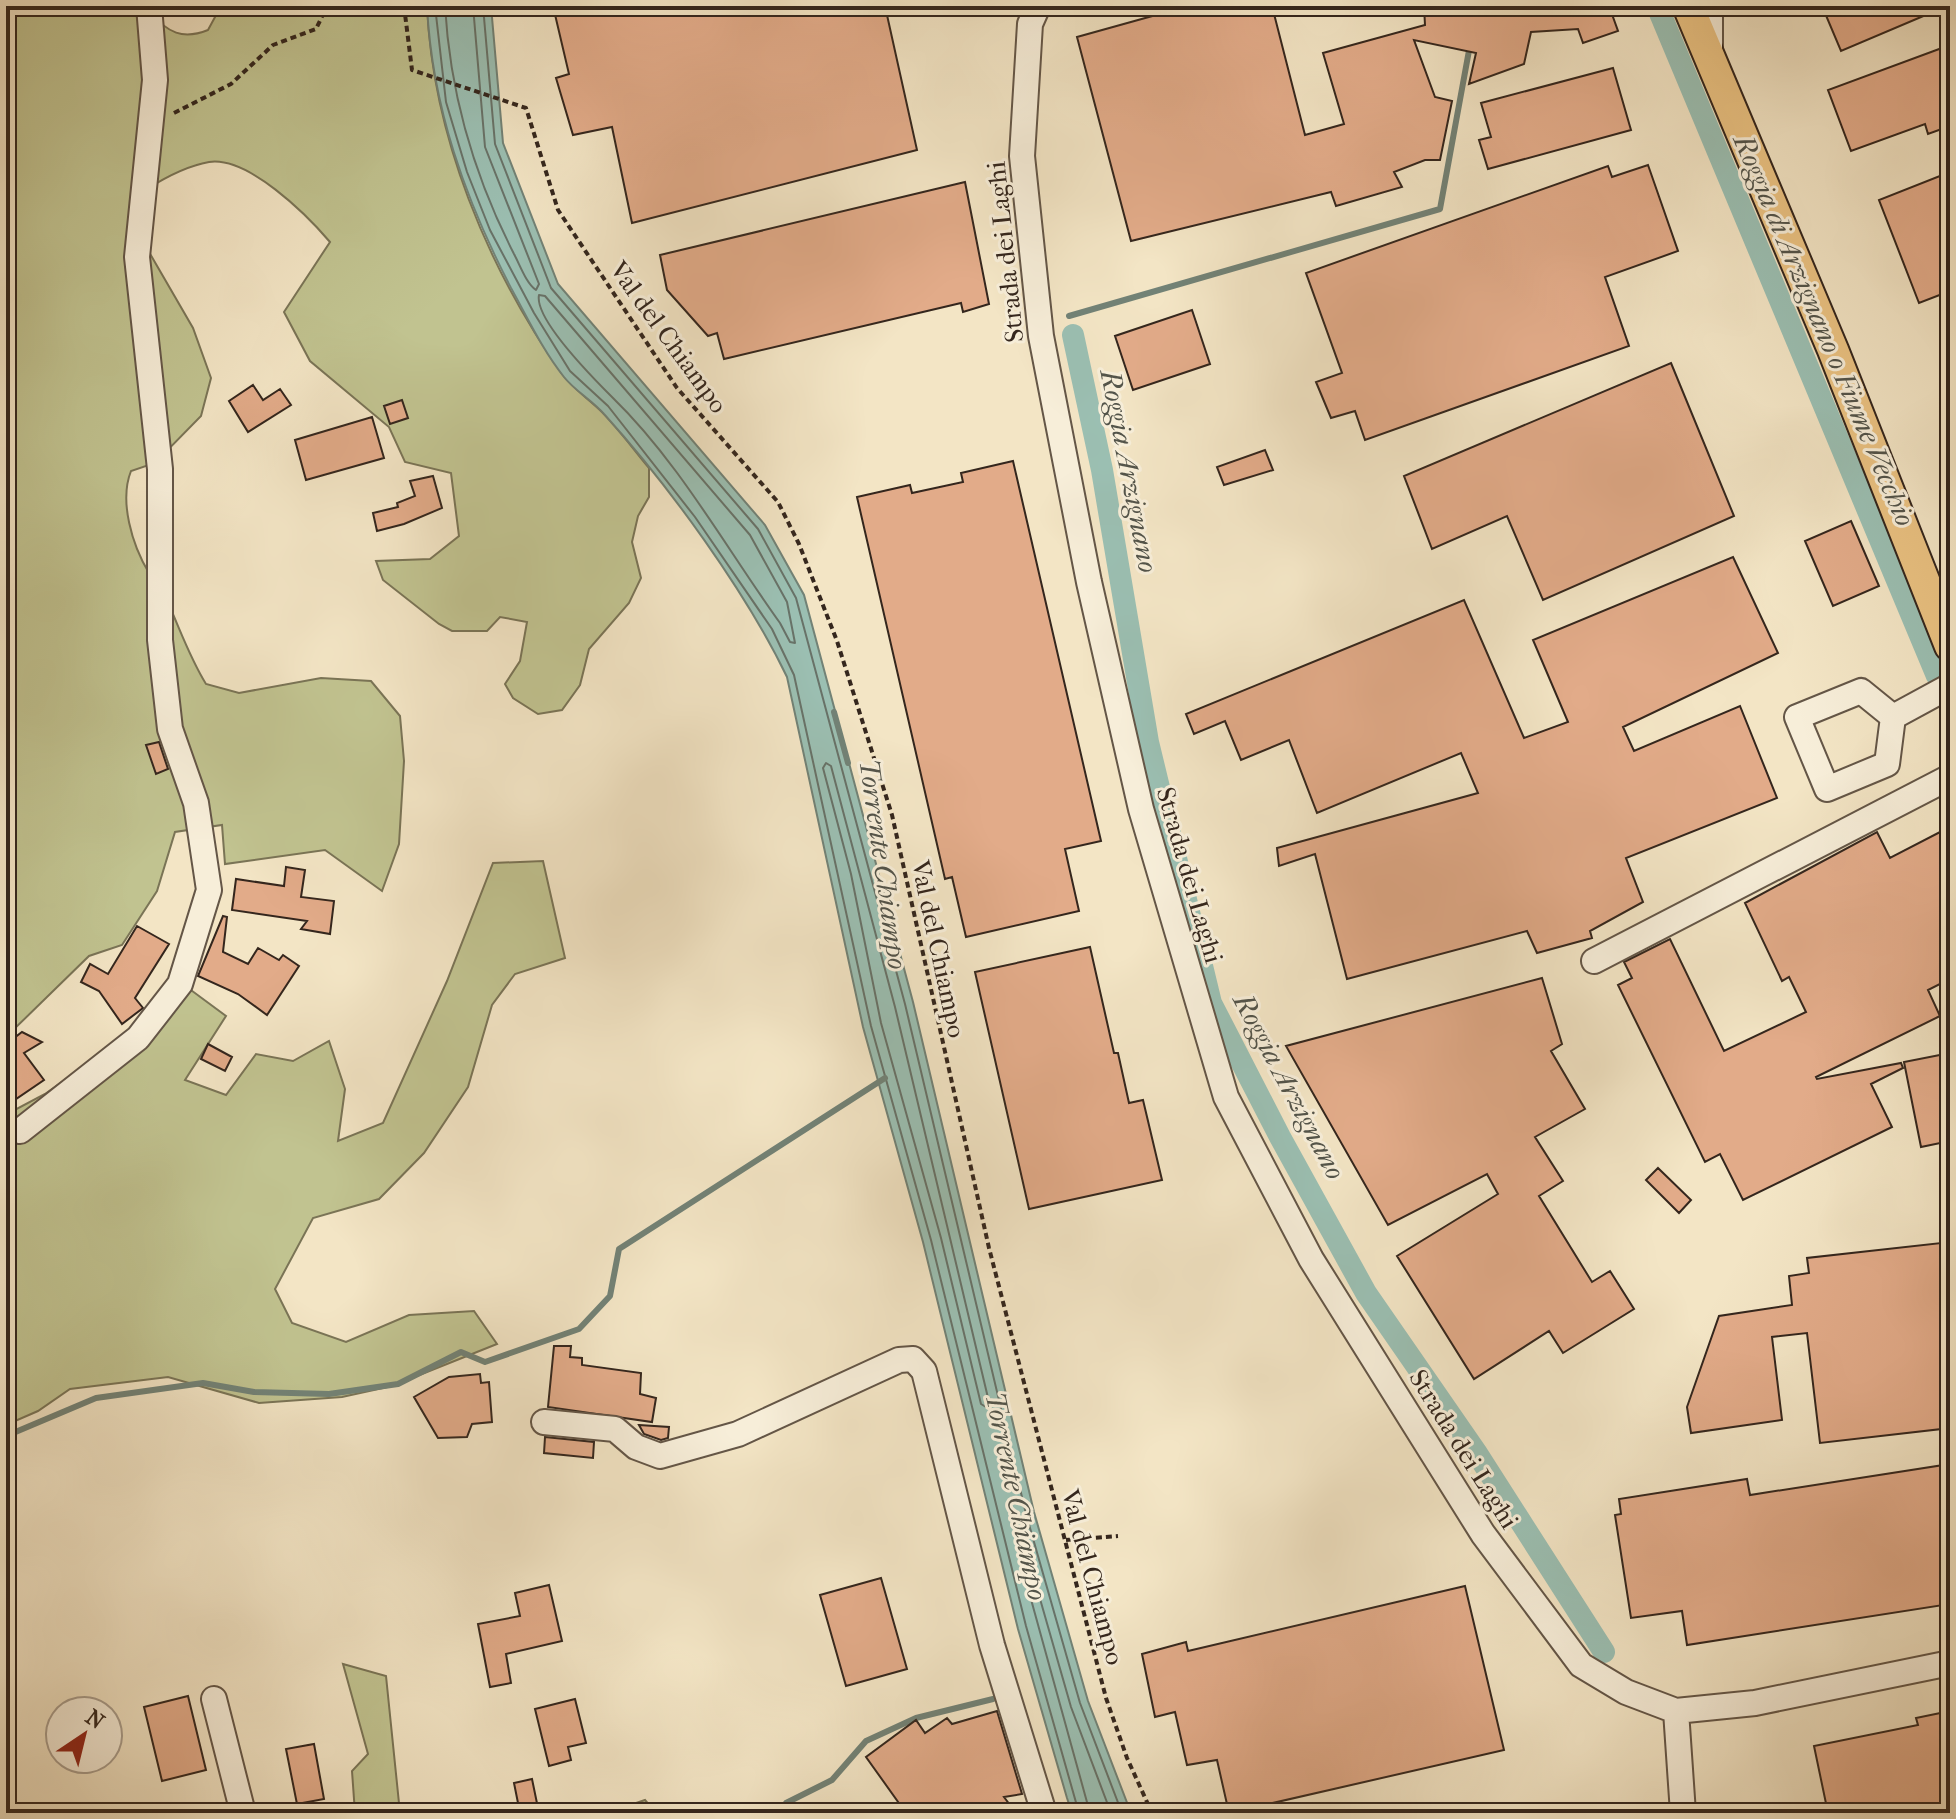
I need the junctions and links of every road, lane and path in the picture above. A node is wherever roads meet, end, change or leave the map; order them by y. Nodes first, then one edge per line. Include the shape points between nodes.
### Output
1 (149, 6) edge
2 (327, 6) edge
3 (404, 6) edge
4 (1038, 6) edge
5 (1688, 6) edge
6 (1710, 6) edge
7 (1710, 60) junction
8 (151, 125) junction
9 (1950, 646) edge
10 (1950, 686) edge
11 (1893, 717) junction
12 (1950, 777) edge
13 (1594, 961) dead end
14 (20, 1131) dead end
15 (544, 1422) dead end
16 (1118, 1536) dead end
17 (1066, 1540) junction
18 (1950, 1663) edge
19 (214, 1699) dead end
20 (1676, 1711) junction
21 (243, 1813) edge
22 (1044, 1813) edge
23 (1152, 1813) edge
24 (1683, 1813) edge

1 - 8 street via 155,80
2 - 8 path via 316,29 273,45 231,84
3 - 17 path, Val del Chiampo via 412,70 526,108 558,210 677,388 778,502 799,544 832,627 892,815 985,1233
4 - 20 street, Strada dei Laghi via 1030,24 1022,156 1041,336 1141,809 1226,1097 1311,1259 1523,1591 1581,1665 1626,1692
5 - 7 main road
6 - 7 street
7 - 9 main road
8 - 14 street via 137,257 160,469 160,640 170,729 196,803 209,890 180,984 138,1038
10 - 11 street
11 - 11 street via 1887,764 1827,789 1797,717 1861,691
12 - 13 street
15 - 22 street via 615,1429 636,1447 660,1456 738,1434 899,1360 913,1359 924,1371 992,1645
16 - 17 path
17 - 23 path, Val del Chiampo via 1106,1698
18 - 20 street, Strada dei Laghi via 1755,1703
19 - 21 street
20 - 24 street

